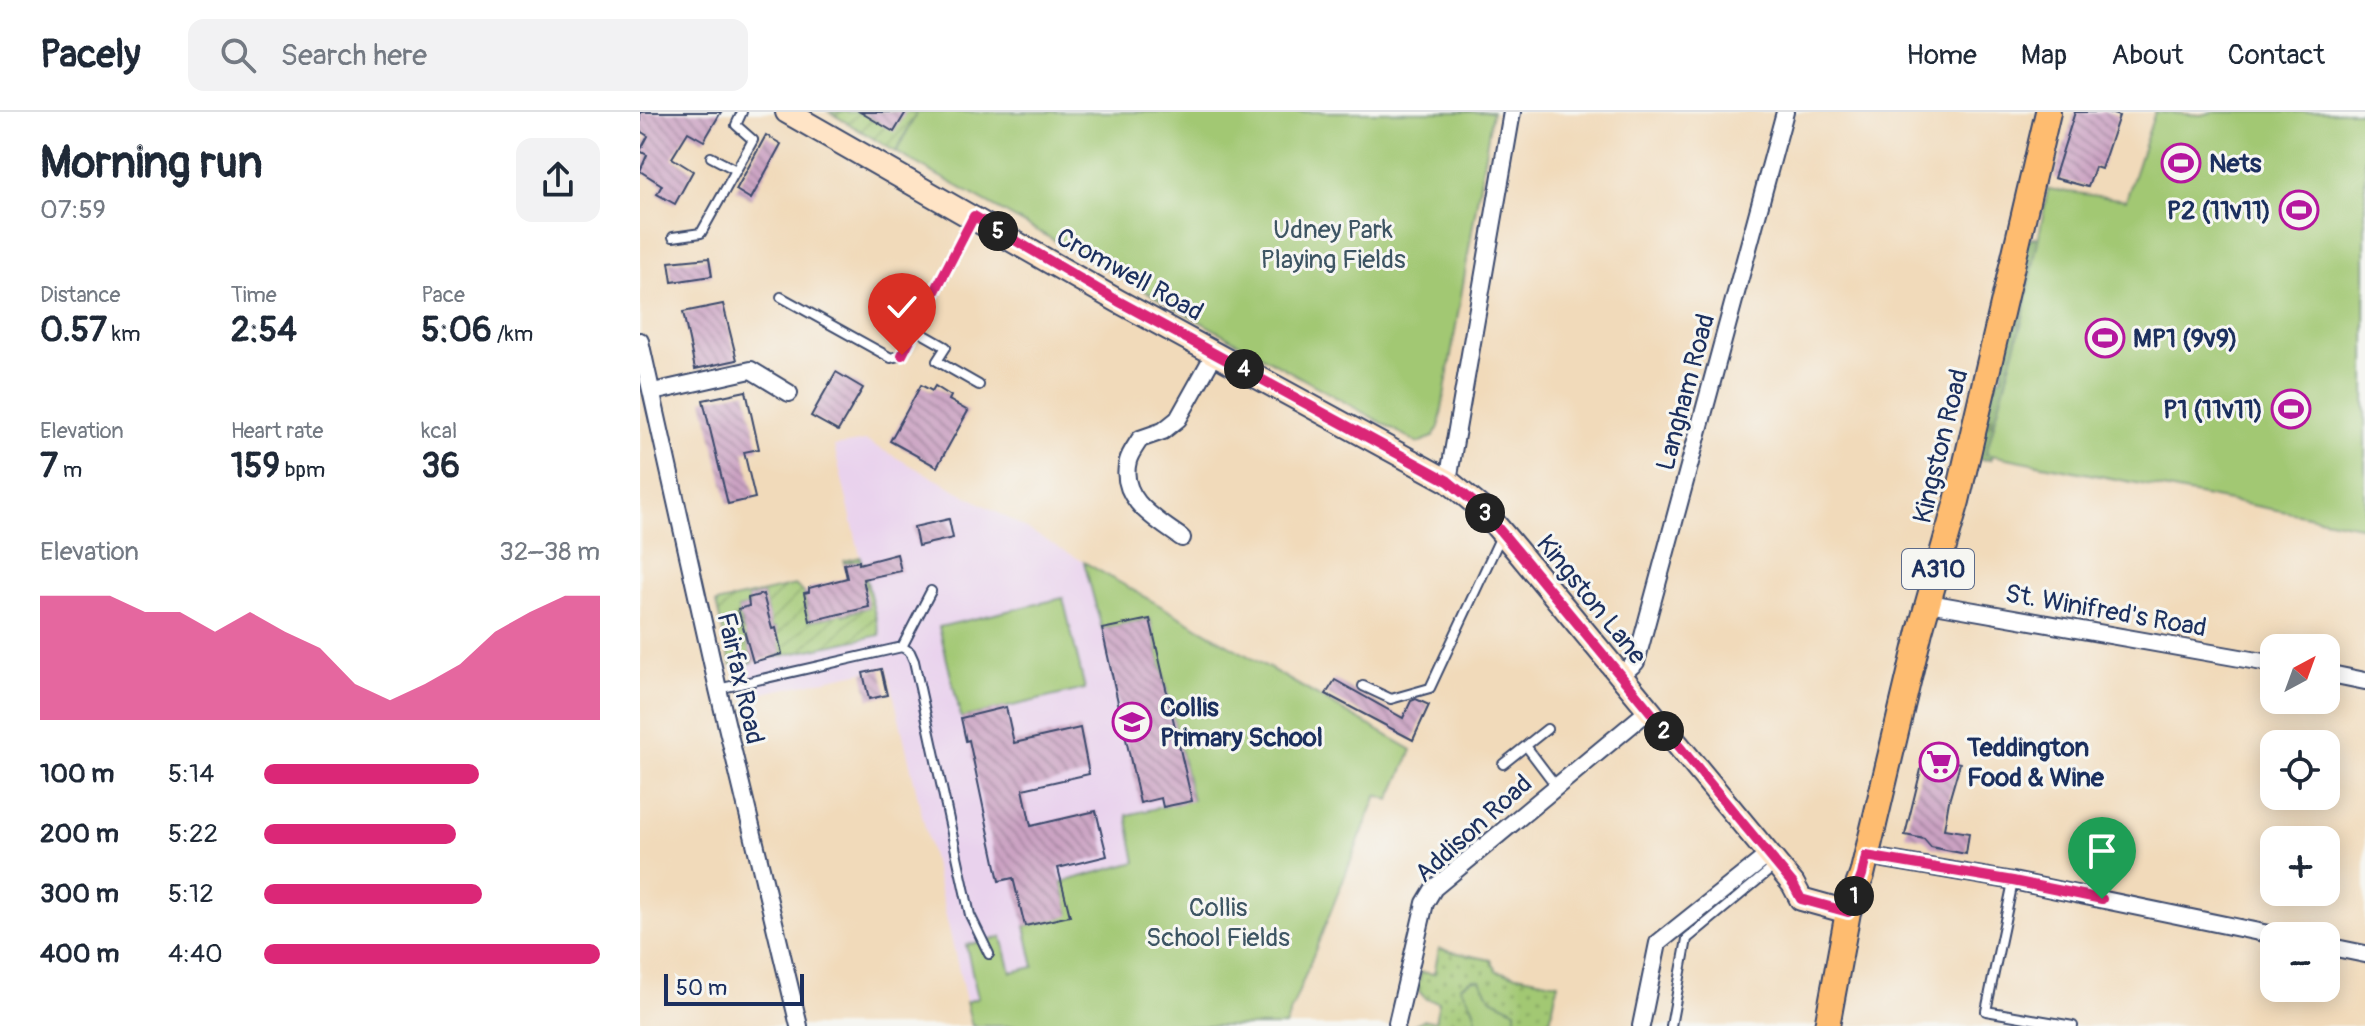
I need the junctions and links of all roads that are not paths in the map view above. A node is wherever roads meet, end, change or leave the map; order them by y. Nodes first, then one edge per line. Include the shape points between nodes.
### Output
1 (742, 112) edge
2 (787, 112) edge
3 (1512, 112) edge
4 (1785, 112) edge
5 (2048, 112) edge
6 (711, 157) dead end
7 (736, 170) junction
8 (974, 216) junction
9 (673, 237) dead end
10 (781, 297) dead end
11 (916, 330) junction
12 (640, 341) edge
13 (1215, 353) junction
14 (979, 385) dead end
15 (653, 392) junction
16 (789, 393) dead end
17 (1448, 481) junction
18 (1502, 534) junction
19 (1182, 538) dead end
20 (931, 591) dead end
21 (1929, 603) junction
22 (902, 647) junction
23 (2260, 662) edge
24 (2340, 676) edge
25 (1619, 677) junction
26 (2365, 681) edge
27 (1363, 686) dead end
28 (718, 689) junction
29 (1648, 711) junction
30 (1547, 729) dead end
31 (1526, 746) junction
32 (1503, 764) dead end
33 (1557, 787) junction
34 (1866, 856) junction
35 (1772, 861) junction
36 (2013, 881) junction
37 (1848, 912) junction
38 (2260, 932) edge
39 (2340, 949) edge
40 (989, 954) dead end
41 (2365, 954) edge
42 (1397, 1023) dead end
43 (799, 1026) edge
44 (1641, 1026) edge
45 (1671, 1026) edge
46 (1827, 1026) edge
47 (2073, 1026) edge

1 - 7 lane via 736,125 753,140
2 - 8 main road, Cromwell Road
3 - 17 street
4 - 25 street, Langham Road via 1636,662
5 - 21 main road, Kingston Road / A310
6 - 7 lane
7 - 9 lane via 701,233
8 - 11 lane
8 - 13 main road, Cromwell Road
10 - 11 lane via 891,358 902,355
11 - 14 lane via 946,347 937,361
12 - 15 street, Fairfax Road
13 - 17 main road, Cromwell Road
13 - 19 street via 1178,419 1140,439 1128,459 1127,473 1139,507
15 - 16 street via 751,370
15 - 28 street, Fairfax Road
17 - 18 main road, Kingston Lane
18 - 25 main road, Kingston Lane
18 - 27 lane via 1430,688 1391,699
20 - 22 lane
21 - 23 street, St. Winifred's Road
21 - 34 main road, Kingston Road / A310
22 - 28 lane
22 - 40 lane via 914,661 970,915
24 - 26 street
25 - 29 main road, Kingston Lane
28 - 43 street, Fairfax Road
29 - 33 street, Addison Road
29 - 35 main road, Kingston Lane
30 - 31 lane
31 - 32 lane
31 - 33 lane
33 - 42 street, Addison Road via 1434,888 1425,903
34 - 36 street
34 - 37 main road, Kingston Road / A310
35 - 37 main road, Kingston Lane via 1801,899
35 - 44 street via 1658,943
35 - 45 lane via 1687,939
36 - 38 street
36 - 47 lane via 1986,1011
37 - 46 main road, Kingston Road / A310
39 - 41 street

